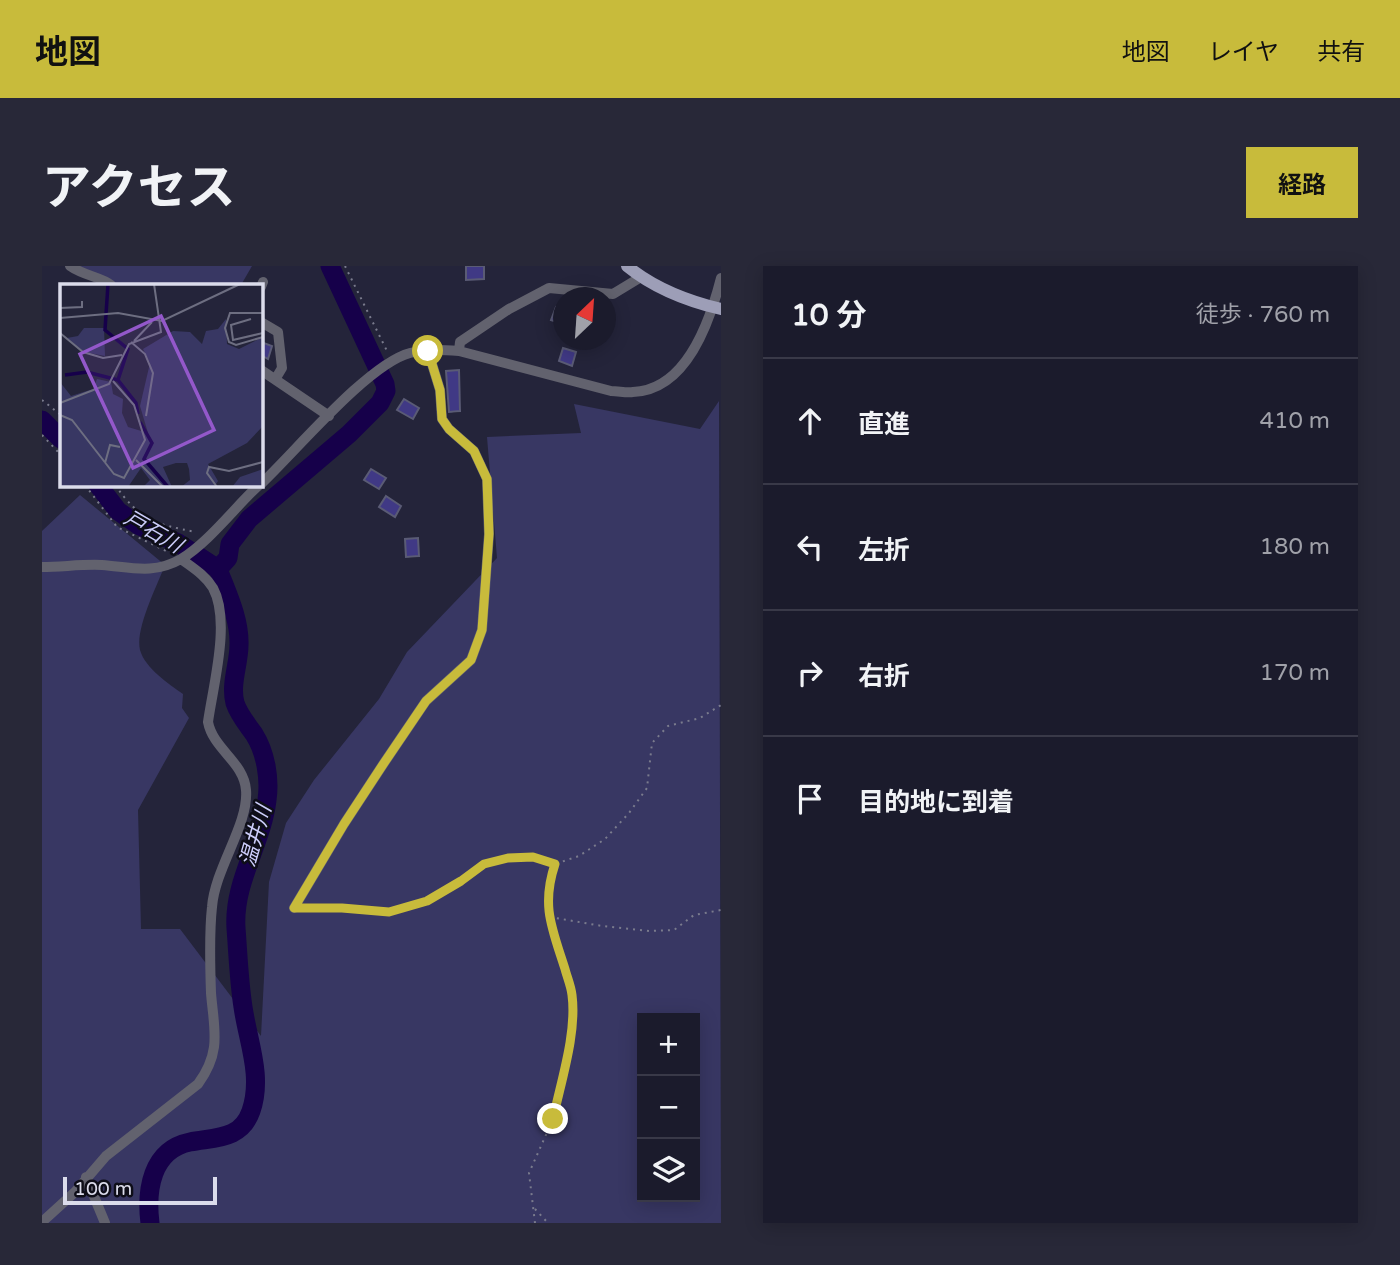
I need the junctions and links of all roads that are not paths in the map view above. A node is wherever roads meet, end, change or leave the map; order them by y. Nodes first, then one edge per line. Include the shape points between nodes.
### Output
1 (70, 266) edge
2 (626, 266) edge
3 (641, 277) junction
4 (721, 278) edge
5 (110, 284) edge
6 (717, 308) edge
7 (262, 323) edge
8 (428, 351) junction
9 (459, 351) junction
10 (262, 371) edge
11 (276, 378) junction
12 (329, 416) junction
13 (262, 482) edge
14 (258, 486) edge
15 (181, 559) junction
16 (42, 567) edge
17 (294, 908) road end
18 (86, 1177) junction
19 (42, 1222) edge
20 (105, 1223) edge

1 - 5 street
2 - 3 main road
3 - 6 main road via 679,297
3 - 9 street via 613,294 549,288 477,330 460,342
4 - 6 street
6 - 9 street via 672,378 634,393
7 - 11 street via 278,332 282,368
8 - 9 street
8 - 12 street via 390,362
8 - 17 street via 440,390 442,419 474,451 487,479 489,534 482,630 471,660 426,701
10 - 11 street
11 - 12 street
12 - 13 street
14 - 15 street
15 - 16 street via 144,571 101,565
15 - 18 street via 204,575 214,590 220,626 208,722 210,732 240,770 247,793 242,819 217,877 211,910 215,1049 198,1084
18 - 19 street
18 - 20 street

